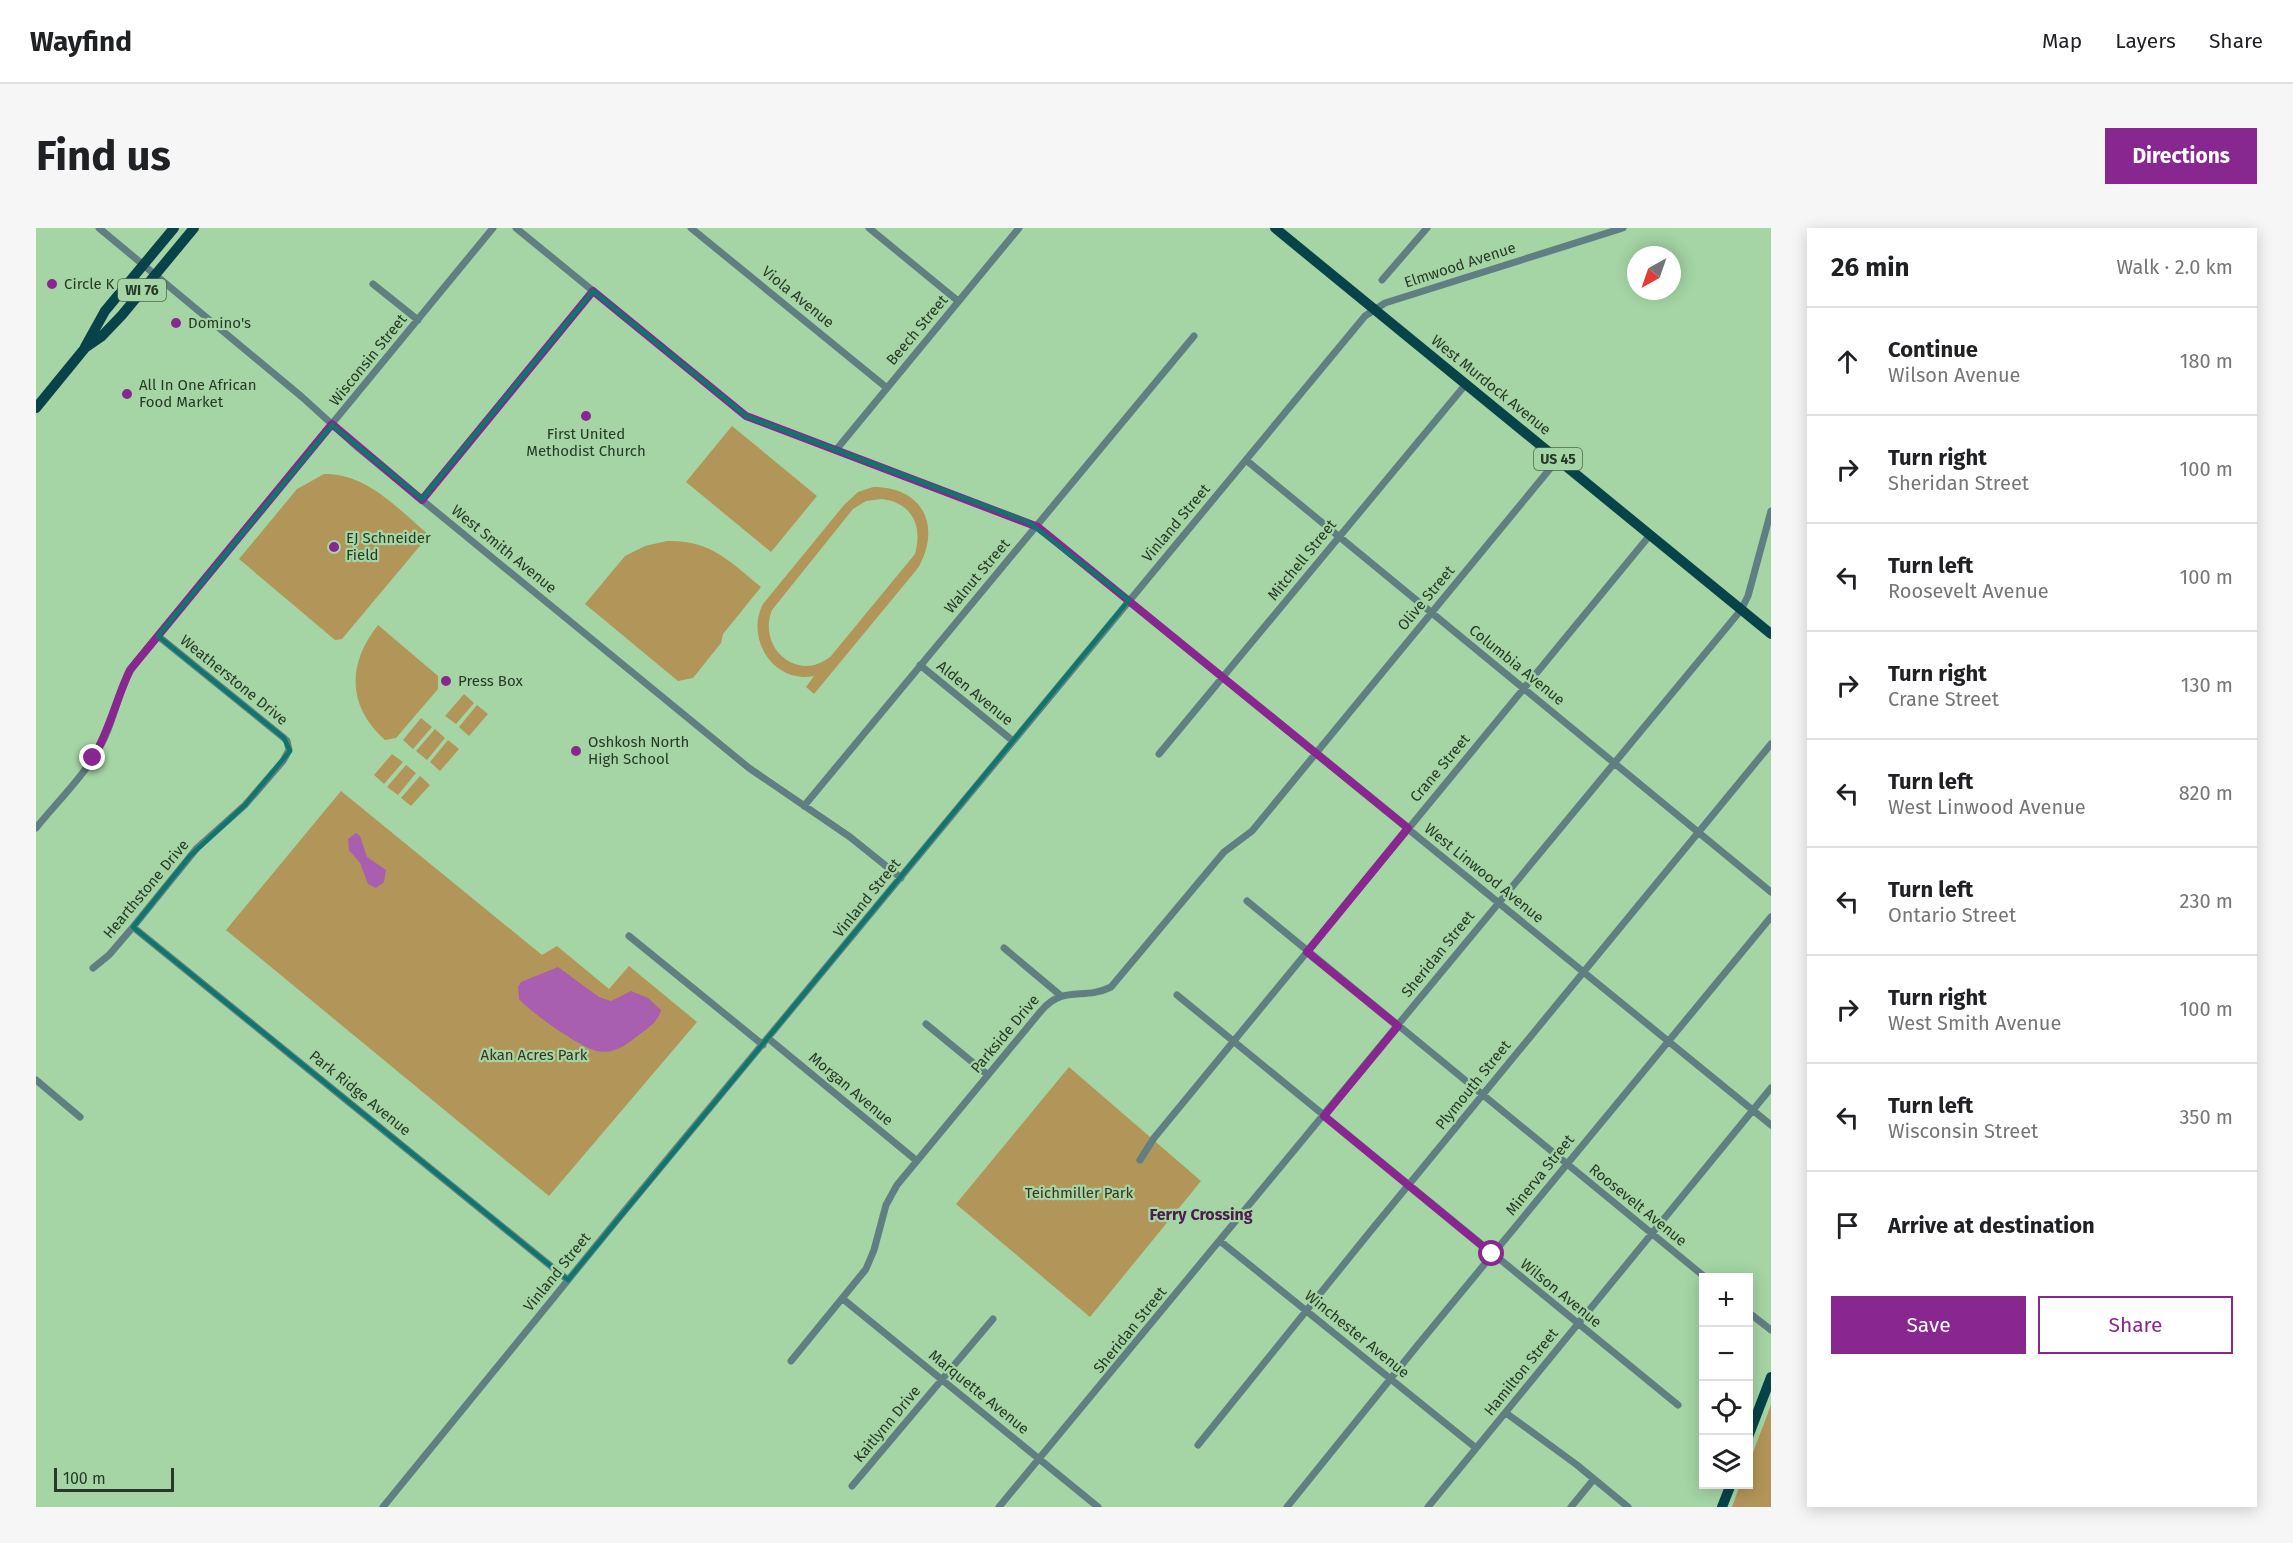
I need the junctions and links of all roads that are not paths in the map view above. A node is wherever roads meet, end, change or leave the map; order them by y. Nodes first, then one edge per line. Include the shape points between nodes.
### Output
1 (99, 228) edge
2 (174, 228) edge
3 (194, 228) edge
4 (493, 228) edge
5 (516, 228) edge
6 (692, 228) edge
7 (869, 228) edge
8 (1019, 228) edge
9 (1427, 228) edge
10 (1623, 228) edge
11 (1279, 229) edge
12 (144, 264) junction
13 (155, 274) junction
14 (1382, 280) dead end
15 (373, 284) dead end
16 (593, 291) junction
17 (958, 301) junction
18 (1374, 310) junction
19 (418, 320) junction
20 (1194, 336) dead end
21 (85, 348) junction
22 (1466, 384) junction
23 (886, 388) junction
24 (38, 401) edge
25 (332, 424) junction
26 (836, 450) junction
27 (1558, 459) junction
28 (1246, 460) junction
29 (422, 500) junction
30 (1771, 511) edge
31 (1038, 527) junction
32 (1339, 535) junction
33 (1650, 535) junction
34 (1129, 600) junction
35 (1741, 610) junction
36 (1432, 612) junction
37 (1771, 634) edge
38 (158, 636) junction
39 (920, 665) junction
40 (1223, 678) junction
41 (1524, 689) junction
42 (1013, 741) junction
43 (1771, 744) edge
44 (289, 748) joint
45 (1316, 753) junction
46 (1159, 754) dead end
47 (1614, 761) junction
48 (804, 806) junction
49 (36, 828) edge
50 (1408, 828) junction
51 (1698, 831) junction
52 (901, 878) junction
53 (1771, 892) edge
54 (1247, 901) dead end
55 (1499, 902) junction
56 (1771, 917) edge
57 (134, 927) junction
58 (629, 936) dead end
59 (1004, 948) dead end
60 (1307, 952) junction
61 (93, 968) dead end
62 (1584, 972) junction
63 (1177, 994) dead end
64 (1060, 995) junction
65 (926, 1024) dead end
66 (1398, 1026) junction
67 (766, 1042) junction
68 (1233, 1042) junction
69 (1668, 1042) junction
70 (988, 1075) junction
71 (36, 1080) edge
72 (1771, 1088) edge
73 (1483, 1095) junction
74 (1753, 1109) junction
75 (80, 1116) dead end
76 (1324, 1116) junction
77 (1771, 1125) edge
78 (1140, 1160) dead end
79 (917, 1161) junction
80 (1567, 1164) junction
81 (1408, 1186) junction
82 (1652, 1233) junction
83 (1220, 1241) junction
84 (1492, 1254) junction
85 (1700, 1273) edge
86 (568, 1280) junction
87 (843, 1299) junction
88 (1306, 1310) junction
89 (1753, 1315) edge
90 (993, 1319) dead end
91 (1578, 1323) junction
92 (1771, 1330) edge
93 (791, 1361) dead end
94 (1771, 1377) edge
95 (942, 1379) junction
96 (1391, 1379) junction
97 (1678, 1405) dead end
98 (1506, 1413) junction
99 (1750, 1435) edge
100 (1198, 1444) dead end
101 (1476, 1448) junction
102 (1039, 1459) junction
103 (1594, 1479) junction
104 (852, 1486) dead end
105 (1729, 1489) edge
106 (382, 1507) edge
107 (999, 1507) edge
108 (1098, 1507) edge
109 (1287, 1507) edge
110 (1428, 1507) edge
111 (1571, 1507) edge
112 (1628, 1507) edge
113 (1722, 1507) edge

1 - 12 street, West Smith Avenue
2 - 12 main road, WI 76
3 - 13 main road, WI 76
4 - 19 street, Wisconsin Street
5 - 16 street, West Linwood Avenue
6 - 23 street, Viola Avenue
7 - 17 street
8 - 17 street, Beech Street
9 - 14 street
10 - 18 street, Elmwood Avenue via 1385,303
11 - 18 main road, West Murdock Avenue / US 45
12 - 13 street, West Smith Avenue
12 - 21 main road via 105,311
13 - 21 main road, WI 76 via 110,328
13 - 25 street, West Smith Avenue
15 - 19 street
16 - 26 street, West Linwood Avenue via 746,416
16 - 29 street
17 - 23 street, Beech Street
18 - 22 main road, West Murdock Avenue / US 45
18 - 28 street, Vinland Street
19 - 25 street, Wisconsin Street
20 - 31 street, Walnut Street
21 - 24 main road, WI 76
22 - 27 main road, West Murdock Avenue / US 45
22 - 32 street, Mitchell Street
23 - 26 street, Beech Street
25 - 29 street, West Smith Avenue
25 - 38 street, Wisconsin Street
26 - 31 street, West Linwood Avenue
27 - 33 main road, West Murdock Avenue / US 45
27 - 36 street, Olive Street
28 - 32 street, Columbia Avenue
28 - 34 street, Vinland Street
29 - 48 street, West Smith Avenue via 749,768
30 - 35 street, Sheridan Street
31 - 34 street, West Linwood Avenue
31 - 39 street, Walnut Street
32 - 36 street, Columbia Avenue
32 - 40 street, Mitchell Street
33 - 35 main road, West Murdock Avenue / US 45
33 - 41 street, Crane Street
34 - 40 street, West Linwood Avenue
34 - 42 street, Vinland Street
35 - 37 main road, West Murdock Avenue / US 45
35 - 47 street, Sheridan Street
36 - 41 street, Columbia Avenue
36 - 45 street, Olive Street
38 - 44 street, Weatherstone Drive via 284,738
38 - 49 street, Wisconsin Street via 130,670 107,733 93,758
39 - 42 street, Alden Avenue
39 - 48 street, Walnut Street
40 - 45 street, West Linwood Avenue
40 - 46 street, Mitchell Street
41 - 47 street, Columbia Avenue
41 - 50 street, Crane Street
42 - 52 street, Vinland Street
43 - 51 street, Plymouth Street
44 - 57 street, Hearthstone Drive via 283,761 244,805 190,856
45 - 50 street, West Linwood Avenue
45 - 64 street, Parkside Drive via 1252,831 1224,852 1111,987 1097,993
47 - 51 street, Columbia Avenue
47 - 55 street, Sheridan Street
48 - 52 street, West Smith Avenue
50 - 55 street, West Linwood Avenue
50 - 60 street, Crane Street
51 - 53 street, Columbia Avenue
51 - 62 street, Plymouth Street
52 - 67 street, Vinland Street
54 - 60 street, Roosevelt Avenue
55 - 62 street, West Linwood Avenue
55 - 66 street, Sheridan Street
56 - 69 street, Minerva Street
57 - 61 street, Hearthstone Drive
57 - 86 street, Park Ridge Avenue
58 - 67 street, Morgan Avenue
59 - 64 street
60 - 66 street, Roosevelt Avenue
60 - 68 street, Crane Street
62 - 69 street, West Linwood Avenue
62 - 73 street, Plymouth Street
63 - 68 street, Wilson Avenue
64 - 70 street, Parkside Drive via 1046,1004
65 - 70 street
66 - 73 street, Roosevelt Avenue
66 - 76 street, Sheridan Street
67 - 79 street, Morgan Avenue
67 - 86 street, Vinland Street
68 - 76 street, Wilson Avenue
68 - 78 street, Crane Street
69 - 74 street, West Linwood Avenue
69 - 80 street, Minerva Street
70 - 79 street, Parkside Drive
71 - 75 street
72 - 74 street, Hamilton Street
73 - 80 street, Roosevelt Avenue
73 - 81 street, Plymouth Street
74 - 77 street, West Linwood Avenue
74 - 82 street, Hamilton Street
76 - 81 street, Wilson Avenue
76 - 83 street, Sheridan Street
79 - 87 street, Parkside Drive via 888,1199 870,1260
80 - 82 street, Roosevelt Avenue
80 - 84 street, Minerva Street
81 - 84 street, Wilson Avenue
81 - 88 street, Plymouth Street
82 - 85 street, Roosevelt Avenue
82 - 91 street, Hamilton Street
83 - 88 street, Winchester Avenue
83 - 102 street, Sheridan Street
84 - 91 street, Wilson Avenue
84 - 96 street, Minerva Street
86 - 106 street, Vinland Street
87 - 93 street, Parkside Drive
87 - 95 street, Marquette Avenue
88 - 96 street, Winchester Avenue
88 - 100 street, Plymouth Street
89 - 92 street
90 - 95 street, Kaitlynn Drive
91 - 97 street, Wilson Avenue
91 - 98 street, Hamilton Street
94 - 99 main road
95 - 102 street, Marquette Avenue
95 - 104 street, Kaitlynn Drive
96 - 101 street, Winchester Avenue
96 - 109 street, Minerva Street
98 - 101 street, Hamilton Street
98 - 103 street
101 - 110 street, Hamilton Street
102 - 107 street, Sheridan Street
102 - 108 street, Marquette Avenue
103 - 111 street
103 - 112 street
105 - 113 main road

